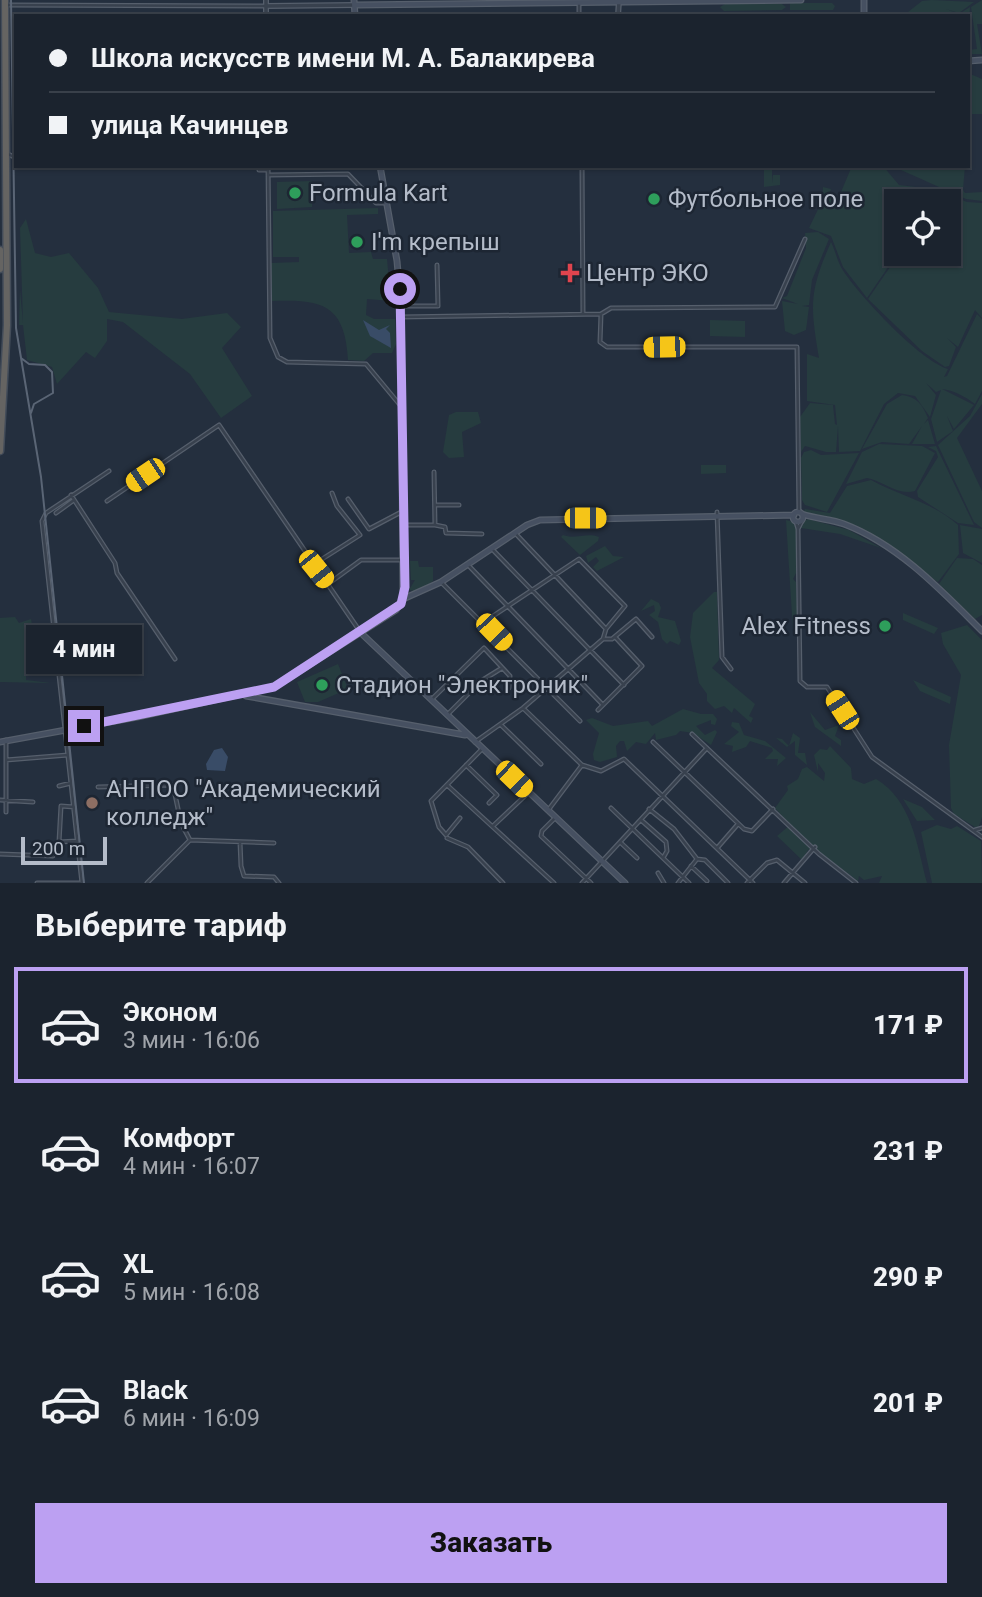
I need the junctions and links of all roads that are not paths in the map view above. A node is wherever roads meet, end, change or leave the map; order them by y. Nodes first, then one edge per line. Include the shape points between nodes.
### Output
1 (266, 0) edge
2 (801, 0) edge
3 (579, 1) edge
4 (619, 1) edge
5 (5, 3) edge
6 (354, 3) edge
7 (266, 6) junction
8 (266, 14) edge
9 (6, 153) junction
10 (14, 157) edge
11 (380, 168) edge
12 (582, 168) edge
13 (268, 170) edge
14 (386, 203) junction
15 (804, 239) dead end
16 (0, 250) edge
17 (437, 265) dead end
18 (0, 269) edge
19 (401, 306) junction
20 (583, 313) junction
21 (601, 314) junction
22 (401, 317) junction
23 (3, 364) edge
24 (404, 409) junction
25 (0, 451) edge
26 (109, 471) dead end
27 (435, 472) dead end
28 (332, 493) dead end
29 (71, 495) junction
30 (348, 499) dead end
31 (74, 500) junction
32 (107, 501) dead end
33 (435, 505) junction
34 (459, 505) dead end
35 (405, 510) junction
36 (56, 513) dead end
37 (718, 514) junction
38 (798, 518) junction
39 (405, 525) junction
40 (435, 525) junction
41 (369, 529) junction
42 (515, 533) junction
43 (482, 534) dead end
44 (360, 535) junction
45 (492, 549) junction
46 (405, 560) junction
47 (469, 566) junction
48 (316, 569) junction
49 (557, 576) junction
50 (441, 583) junction
51 (328, 584) junction
52 (530, 590) junction
53 (404, 599) junction
54 (508, 606) junction
55 (484, 622) junction
56 (606, 629) junction
57 (982, 631) edge
58 (361, 633) junction
59 (615, 637) junction
60 (652, 637) dead end
61 (603, 639) junction
62 (588, 650) junction
63 (175, 659) dead end
64 (567, 667) junction
65 (502, 668) junction
66 (731, 669) dead end
67 (624, 685) junction
68 (547, 687) junction
69 (509, 688) dead end
70 (242, 695) junction
71 (431, 700) junction
72 (603, 705) junction
73 (523, 708) junction
74 (598, 710) dead end
75 (447, 715) junction
76 (580, 721) dead end
77 (501, 725) junction
78 (64, 730) junction
79 (692, 734) dead end
80 (466, 735) junction
81 (3, 741) edge
82 (475, 742) junction
83 (653, 742) dead end
84 (707, 748) junction
85 (482, 749) junction
86 (68, 755) junction
87 (6, 760) junction
88 (541, 764) dead end
89 (466, 765) junction
90 (582, 765) junction
91 (684, 773) junction
92 (71, 783) junction
93 (447, 785) junction
94 (59, 786) dead end
95 (98, 787) dead end
96 (528, 793) junction
97 (664, 794) junction
98 (2, 801) edge
99 (33, 802) dead end
100 (489, 803) dead end
101 (74, 807) junction
102 (611, 808) dead end
103 (773, 808) junction
104 (649, 809) junction
105 (548, 811) junction
106 (6, 812) dead end
107 (460, 818) dead end
108 (555, 818) junction
109 (641, 820) junction
110 (738, 824) junction
111 (492, 827) junction
112 (982, 828) edge
113 (975, 830) junction
114 (632, 831) junction
115 (982, 837) edge
116 (447, 838) dead end
117 (77, 841) junction
118 (190, 841) junction
119 (240, 842) junction
120 (620, 842) junction
121 (274, 843) dead end
122 (718, 847) junction
123 (815, 848) junction
124 (0, 854) edge
125 (53, 856) dead end
126 (637, 858) dead end
127 (663, 858) junction
128 (697, 859) junction
129 (602, 861) junction
130 (691, 866) junction
131 (658, 873) dead end
132 (794, 873) junction
133 (682, 876) junction
134 (586, 878) junction
135 (707, 881) edge
136 (750, 882) edge
137 (37, 883) edge
138 (62, 883) edge
139 (81, 883) edge
140 (147, 883) edge
141 (279, 883) edge
142 (503, 883) edge
143 (554, 883) edge
144 (582, 883) edge
145 (591, 883) edge
146 (625, 883) edge
147 (664, 883) edge
148 (678, 883) edge
149 (689, 883) edge
150 (728, 883) edge
151 (784, 883) edge
152 (805, 883) edge
153 (856, 883) edge

1 - 7 street
2 - 4 main road
3 - 4 main road
3 - 6 main road
5 - 7 street
5 - 9 highway
6 - 7 street
7 - 8 street
9 - 10 street
9 - 23 highway
11 - 14 main road
12 - 20 street
13 - 14 street via 348,174 376,203
13 - 24 street via 270,338 277,355 287,362 366,364
14 - 19 main road
15 - 21 street via 775,307 611,308
16 - 18 highway
17 - 19 street via 438,306
19 - 22 main road
20 - 21 street
20 - 22 street
21 - 38 street via 600,342 607,347 792,345 799,351
22 - 24 main road
23 - 25 highway
24 - 35 main road
26 - 29 street
27 - 33 street
28 - 44 street
29 - 31 street
29 - 78 street via 42,521
30 - 41 street
31 - 36 street
31 - 63 street
32 - 48 street via 219,425
33 - 34 street
33 - 40 street
35 - 39 main road
35 - 41 street
37 - 38 main road
37 - 42 main road via 552,518 527,524
37 - 66 street via 722,657
38 - 57 main road via 815,517 853,528 916,569
38 - 113 street via 800,681 807,687 827,687 872,757
39 - 40 street
39 - 46 main road
40 - 43 street via 445,527 446,533
41 - 44 street
42 - 45 main road
42 - 49 street
44 - 48 street via 319,561
45 - 47 main road
45 - 52 street
46 - 51 street via 361,560
46 - 53 main road
47 - 50 main road
47 - 54 street
48 - 51 street
49 - 52 street
49 - 56 street
49 - 56 street via 579,559 625,607
50 - 53 main road
50 - 55 street
51 - 58 street
52 - 54 street
52 - 62 street
53 - 58 main road via 396,610
54 - 55 street
54 - 64 street
55 - 68 street
56 - 61 street
58 - 70 main road via 289,680
58 - 71 main road
59 - 60 street via 636,619
59 - 61 street
59 - 67 street via 642,666
61 - 62 street
62 - 64 street
62 - 67 street
64 - 68 street
64 - 72 street
65 - 69 street via 510,676
65 - 71 street via 483,649
65 - 75 street via 481,681
67 - 72 street
68 - 73 street
68 - 76 street
70 - 78 main road
70 - 80 main road
71 - 75 main road
72 - 74 street
73 - 77 street
73 - 90 street
75 - 80 main road
77 - 82 street
77 - 88 street
78 - 81 main road
78 - 86 street
79 - 84 street
80 - 82 main road
81 - 87 street
82 - 85 main road
83 - 91 street
84 - 91 street
84 - 103 street
85 - 89 street
85 - 96 main road
86 - 87 street
86 - 92 street
87 - 98 street
89 - 93 street
89 - 100 street via 497,795
90 - 97 street via 601,771 624,759
90 - 105 street
91 - 97 street
91 - 110 street
92 - 94 street
92 - 101 street
93 - 107 street via 431,802 434,816 446,835
93 - 111 street
95 - 118 street via 173,785
96 - 105 main road
96 - 111 street
97 - 104 street
97 - 122 street
98 - 99 street
98 - 106 street
101 - 117 street
101 - 117 street via 61,806 59,842
102 - 114 street
103 - 110 street via 752,831
103 - 123 street
104 - 109 street
104 - 128 street via 674,829
105 - 108 main road
108 - 129 main road
108 - 134 street via 541,836
109 - 114 street
109 - 127 street via 666,842
110 - 122 street
111 - 143 street
112 - 113 street
113 - 115 street
114 - 120 street
114 - 127 street
116 - 142 street via 468,847
117 - 139 street
118 - 119 street
118 - 140 street
119 - 121 street
119 - 141 street via 244,876 274,877
120 - 126 street
120 - 129 street
122 - 136 street
123 - 132 street
123 - 153 street
124 - 125 street
127 - 133 street
128 - 130 street
128 - 150 street via 705,860
129 - 134 street
129 - 146 main road
130 - 133 street
130 - 135 street
131 - 147 street
132 - 136 street via 777,860 767,863
132 - 151 street
132 - 152 street
133 - 148 street
133 - 149 street
134 - 144 street
134 - 145 street
137 - 138 street
138 - 139 street

